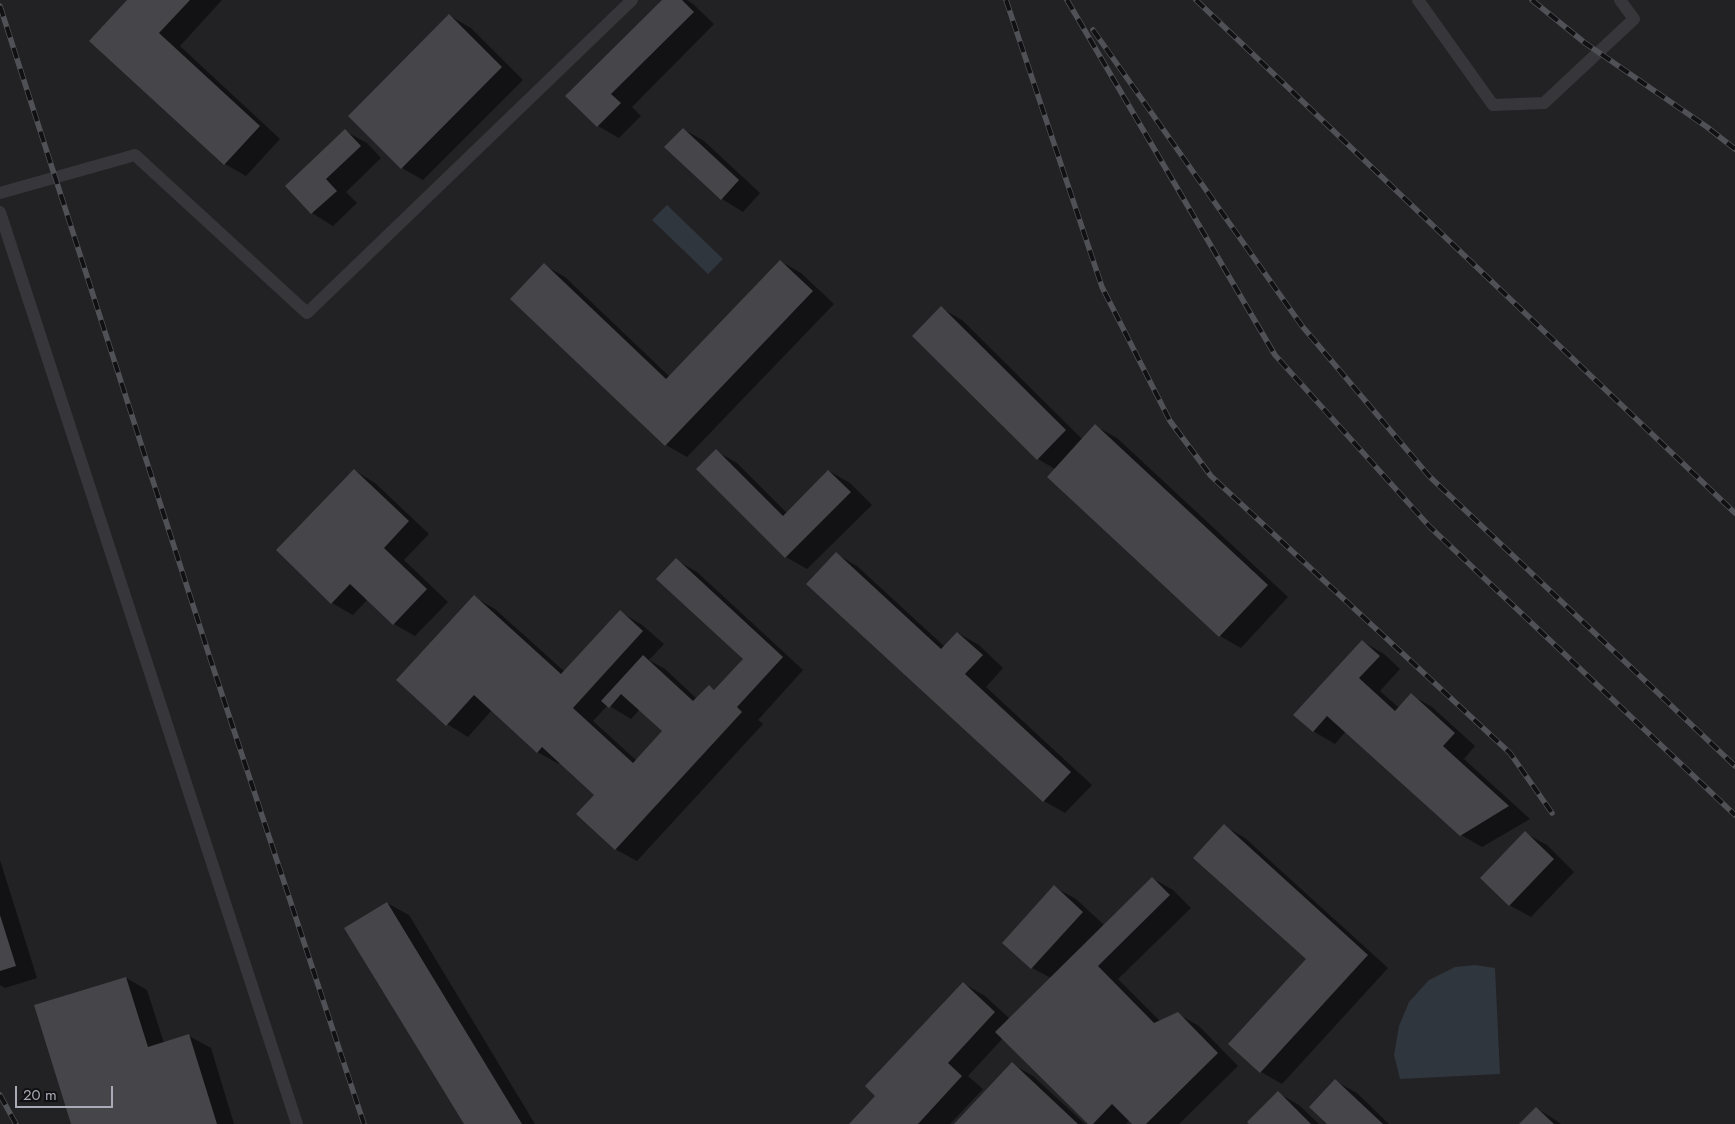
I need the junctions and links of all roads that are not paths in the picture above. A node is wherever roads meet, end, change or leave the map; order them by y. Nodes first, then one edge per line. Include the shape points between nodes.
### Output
1 (632, 0) edge
2 (1418, 0) edge
3 (1620, 0) edge
4 (0, 193) edge
5 (0, 212) edge
6 (296, 1124) edge

1 - 4 lane via 307,313 135,155
2 - 3 lane via 1493,105 1544,104 1634,19
5 - 6 lane

